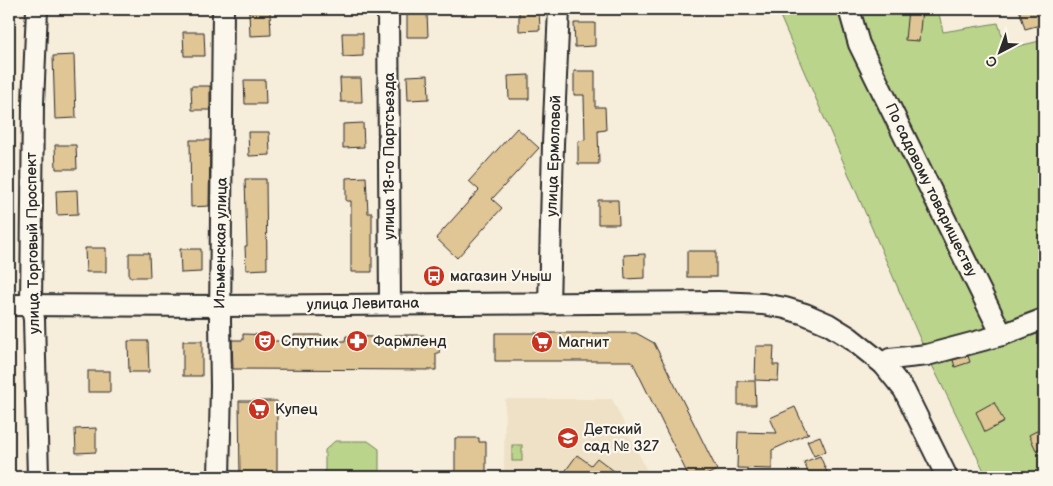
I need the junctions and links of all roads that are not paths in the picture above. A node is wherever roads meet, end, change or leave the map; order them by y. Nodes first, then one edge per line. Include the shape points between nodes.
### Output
1 (37, 9) edge
2 (223, 9) edge
3 (388, 9) edge
4 (559, 9) edge
5 (849, 9) edge
6 (390, 304) junction
7 (549, 304) junction
8 (9, 305) edge
9 (31, 305) junction
10 (220, 306) junction
11 (1044, 319) edge
12 (1002, 335) junction
13 (883, 364) junction
14 (38, 477) edge
15 (219, 477) edge
16 (947, 477) edge

1 - 9 street, улица Торговый Проспект
2 - 10 street, Ильменская улица
3 - 6 street, улица 18-го Партсъезда
4 - 7 street, улица Ермоловой
5 - 12 street, По садовому товариществу via 859,44
6 - 7 street, улица Левитана
6 - 10 street, улица Левитана
7 - 13 street, улица Левитана via 763,304 805,314 828,324
8 - 9 street, улица Левитана
9 - 10 street, улица Левитана
9 - 14 street, улица Торговый Проспект
10 - 15 street, Ильменская улица
11 - 12 street
12 - 13 street via 927,355 890,359
13 - 16 street, улица Левитана via 904,390

